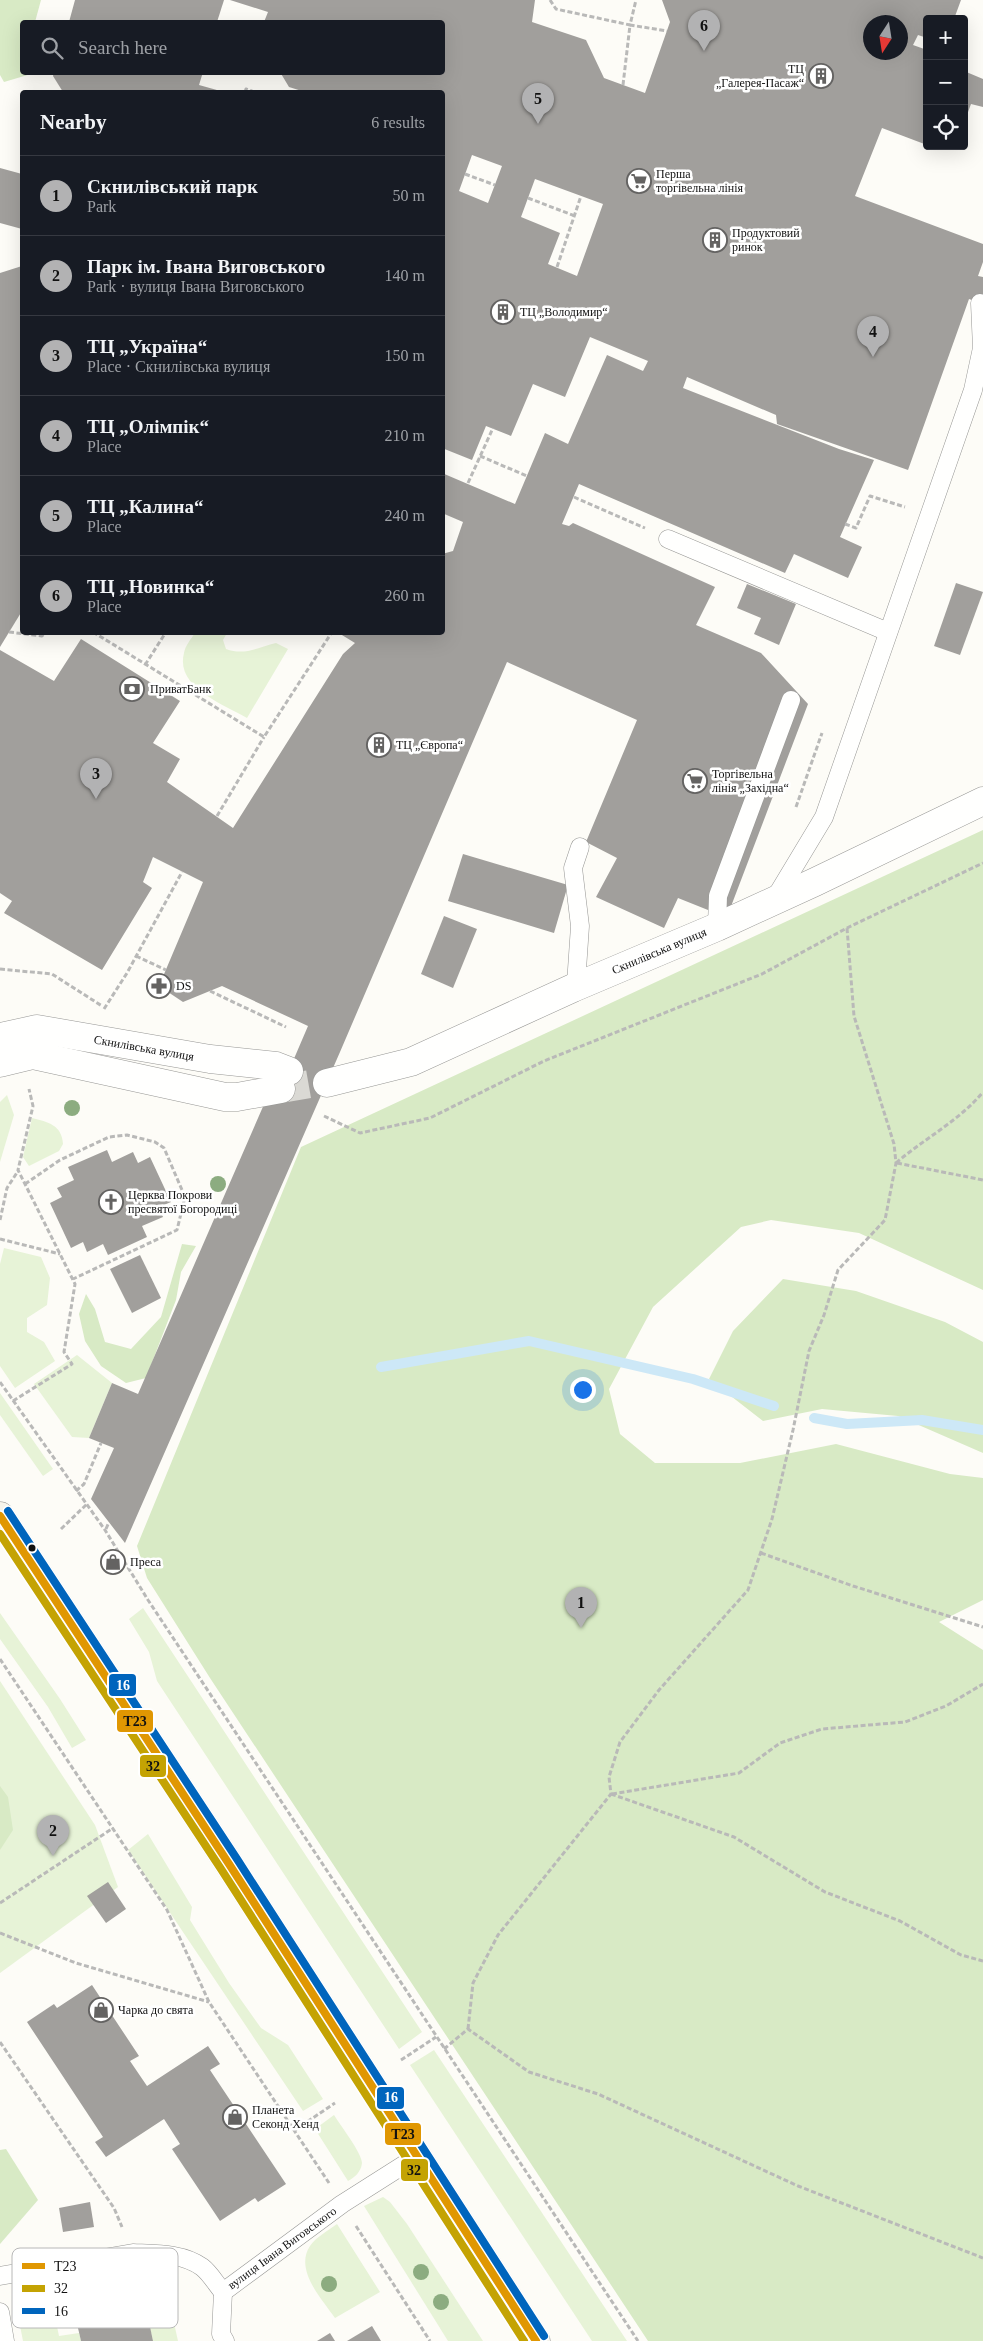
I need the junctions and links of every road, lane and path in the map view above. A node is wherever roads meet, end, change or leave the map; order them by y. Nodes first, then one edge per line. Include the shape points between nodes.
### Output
1 (550, 0) edge
2 (636, 0) edge
3 (630, 26) junction
4 (667, 31) dead end
5 (623, 84) dead end
6 (465, 174) dead end
7 (494, 185) dead end
8 (582, 196) dead end
9 (528, 198) dead end
10 (575, 216) junction
11 (557, 267) dead end
12 (980, 303) dead end
13 (493, 428) dead end
14 (480, 456) junction
15 (527, 476) dead end
16 (468, 483) dead end
17 (574, 496) dead end
18 (906, 507) dead end
19 (845, 524) dead end
20 (668, 539) joint
21 (10, 632) dead end
22 (888, 632) junction
23 (20, 633) edge
24 (98, 635) edge
25 (164, 635) edge
26 (330, 635) edge
27 (145, 665) junction
28 (791, 700) dead end
29 (264, 737) junction
30 (983, 801) edge
31 (217, 816) dead end
32 (580, 847) dead end
33 (983, 863) edge
34 (182, 872) dead end
35 (774, 900) junction
36 (717, 927) junction
37 (847, 928) junction
38 (136, 956) junction
39 (0, 969) edge
40 (166, 970) dead end
41 (572, 988) junction
42 (210, 992) dead end
43 (105, 1008) junction
44 (101, 1014) dead end
45 (286, 1027) dead end
46 (0, 1037) edge
47 (0, 1063) edge
48 (327, 1083) tunnel mouth
49 (29, 1088) dead end
50 (983, 1092) edge
51 (322, 1115) dead end
52 (896, 1163) junction
53 (18, 1170) junction
54 (983, 1180) edge
55 (25, 1184) junction
56 (0, 1220) edge
57 (0, 1239) edge
58 (60, 1254) junction
59 (73, 1279) junction
60 (0, 1382) edge
61 (13, 1401) junction
62 (101, 1443) dead end
63 (76, 1491) junction
64 (87, 1504) junction
65 (0, 1516) edge
66 (109, 1522) dead end
67 (61, 1529) dead end
68 (106, 1530) junction
69 (761, 1553) junction
70 (983, 1627) edge
71 (0, 1659) edge
72 (983, 1684) edge
73 (611, 1794) junction
74 (113, 1828) junction
75 (0, 1903) edge
76 (0, 1932) edge
77 (983, 1962) edge
78 (209, 2002) junction
79 (468, 2029) junction
80 (436, 2037) junction
81 (0, 2042) edge
82 (444, 2049) junction
83 (401, 2060) dead end
84 (335, 2103) dead end
85 (295, 2130) junction
86 (416, 2156) junction
87 (342, 2204) junction
88 (131, 2248) edge
89 (178, 2257) edge
90 (983, 2258) edge
91 (223, 2292) junction
92 (0, 2312) edge
93 (221, 2339) edge
94 (5, 2341) edge
95 (430, 2341) edge
96 (536, 2341) edge
97 (638, 2341) edge

1 - 3 path via 556,9
2 - 3 path
3 - 4 path
3 - 5 path
6 - 7 path
8 - 10 path
9 - 10 path
10 - 11 path
12 - 22 lane via 982,348 973,390
13 - 14 path
14 - 15 path
14 - 16 path
17 - 20 path
18 - 19 path via 870,496 856,528
20 - 22 lane
21 - 23 path
22 - 35 lane via 824,817
24 - 27 path
25 - 27 path
26 - 29 path
27 - 29 path
28 - 36 lane via 718,896
29 - 31 path
30 - 35 street, Скнилівська вулиця
32 - 41 lane via 572,868 580,926 576,984
33 - 37 path
34 - 38 path
35 - 36 street, Скнилівська вулиця
36 - 41 street, Скнилівська вулиця
37 - 51 path via 762,974 544,1061 430,1118 360,1133
37 - 52 path via 854,1016 894,1144
38 - 40 path
38 - 43 path
39 - 43 path via 52,974
41 - 48 street, Скнилівська вулиця via 411,1062
42 - 45 path
43 - 44 path
46 - 47 street, Скнилівська вулиця via 36,1029 210,1059 276,1066 285,1080 237,1097 225,1097 33,1054
49 - 53 path via 34,1106
50 - 52 path via 960,1115
52 - 54 path
52 - 69 path via 885,1220 838,1270 809,1351 794,1430
53 - 55 path
53 - 56 path via 7,1188
55 - 58 path
55 - 59 path via 60,1160 109,1137 126,1134 155,1142 164,1148 185,1197 177,1230
57 - 58 path
58 - 59 path
59 - 61 path via 75,1284 64,1352 72,1364
60 - 61 path
61 - 63 path
62 - 63 path via 84,1484
63 - 64 path
64 - 67 path
64 - 68 path
65 - 86 main road
66 - 68 path
68 - 80 path via 154,1609
69 - 70 path
69 - 73 path via 748,1590 659,1690 620,1742 609,1777
71 - 74 path
72 - 73 path via 946,1706 904,1722 822,1729 780,1743 739,1773
73 - 77 path via 734,1837 825,1892 900,1921 961,1955
73 - 79 path via 498,1935 474,1983
74 - 75 path
74 - 78 path via 167,1910
76 - 78 path via 76,1963
78 - 85 path
79 - 82 path
79 - 90 path via 529,2072 598,2094 798,2186
80 - 82 path
80 - 83 path
81 - 88 path via 114,2208
82 - 97 path
84 - 85 path
85 - 87 path
86 - 87 lane, вулиця Івана Виговського
86 - 96 main road
87 - 91 lane, вулиця Івана Виговського
87 - 95 path
89 - 91 lane, вулиця Івана Виговського via 202,2267
91 - 93 lane
92 - 94 lane

